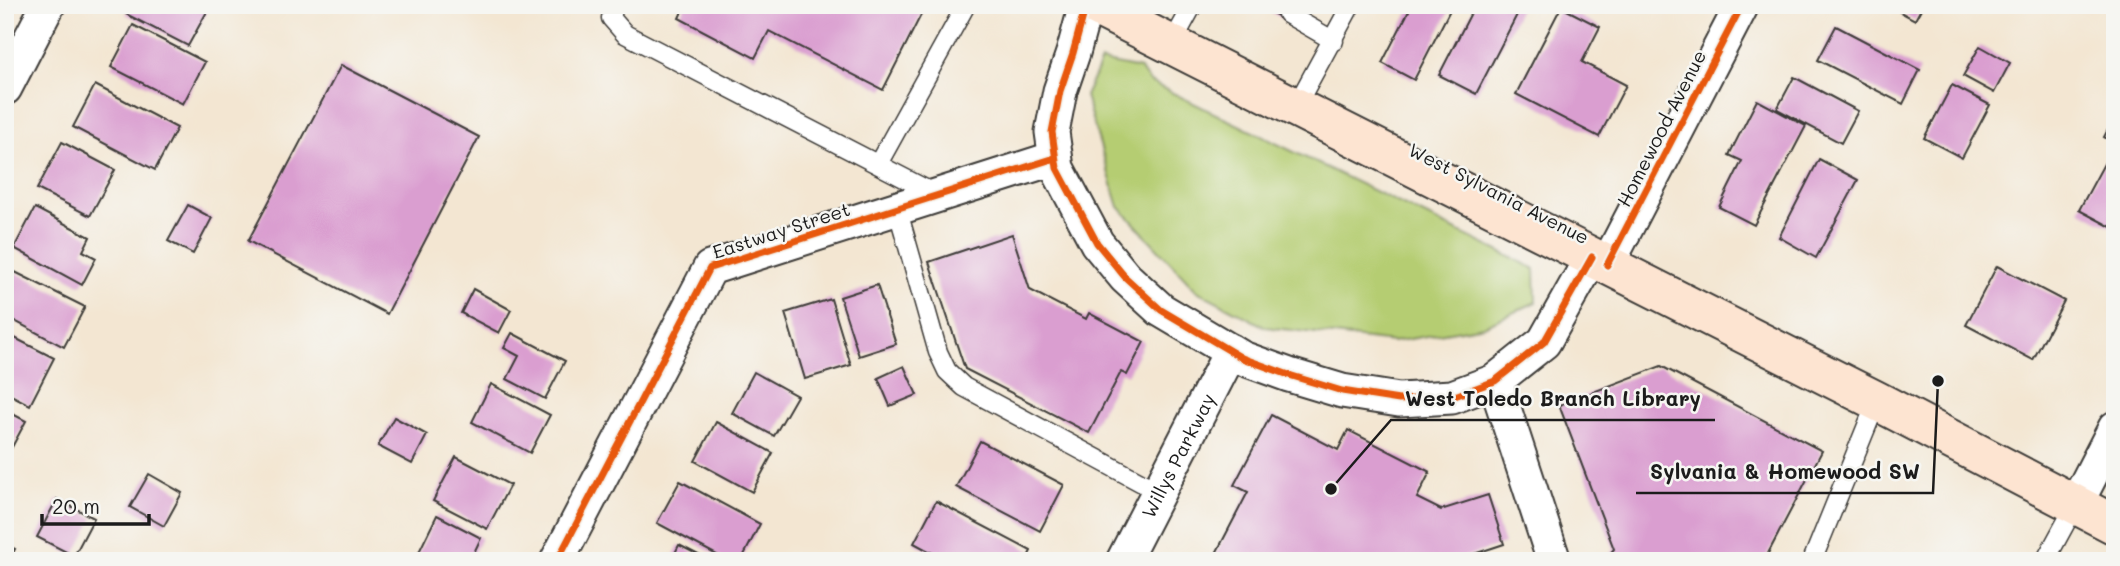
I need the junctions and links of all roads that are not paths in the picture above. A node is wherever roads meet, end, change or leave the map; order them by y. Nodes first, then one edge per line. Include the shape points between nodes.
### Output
1 (48, 5) edge
2 (614, 5) edge
3 (966, 5) edge
4 (1086, 5) edge
5 (1093, 5) edge
6 (1193, 5) edge
7 (1742, 5) edge
8 (1344, 8) edge
9 (1287, 14) dead end
10 (1334, 41) junction
11 (1171, 45) junction
12 (5, 88) edge
13 (1295, 107) junction
14 (1055, 158) junction
15 (878, 164) junction
16 (938, 195) junction
17 (897, 208) junction
18 (1600, 261) junction
19 (1231, 351) junction
20 (1495, 381) junction
21 (1877, 401) junction
22 (2115, 429) edge
23 (1159, 492) junction
24 (2076, 504) junction
25 (2115, 525) edge
26 (556, 561) edge
27 (1123, 561) edge
28 (1553, 561) edge
29 (1812, 561) edge
30 (2045, 561) edge

1 - 12 street
2 - 15 lane via 611,18 625,34
3 - 15 lane
4 - 14 street, Homewood Avenue via 1060,91 1052,132
5 - 11 main road, West Sylvania Avenue
6 - 11 lane
7 - 18 street, Homewood Avenue
8 - 10 lane
9 - 10 lane
10 - 13 lane
11 - 13 main road, West Sylvania Avenue
13 - 18 main road, West Sylvania Avenue
14 - 16 street, Eastway Street
14 - 19 street, Homewood Avenue via 1056,168 1097,243 1125,277 1161,310
15 - 16 lane
16 - 17 street, Eastway Street
17 - 23 lane via 947,371 964,387
17 - 26 street, Eastway Street via 710,268
18 - 20 street, Homewood Avenue via 1544,342
18 - 21 main road, West Sylvania Avenue
19 - 20 street, Homewood Avenue via 1342,391 1399,400 1452,397
19 - 23 street, Willys Parkway
20 - 28 street
21 - 24 main road, West Sylvania Avenue
21 - 29 lane
22 - 24 street
23 - 27 street, Willys Parkway
24 - 25 main road, West Sylvania Avenue
24 - 30 lane

